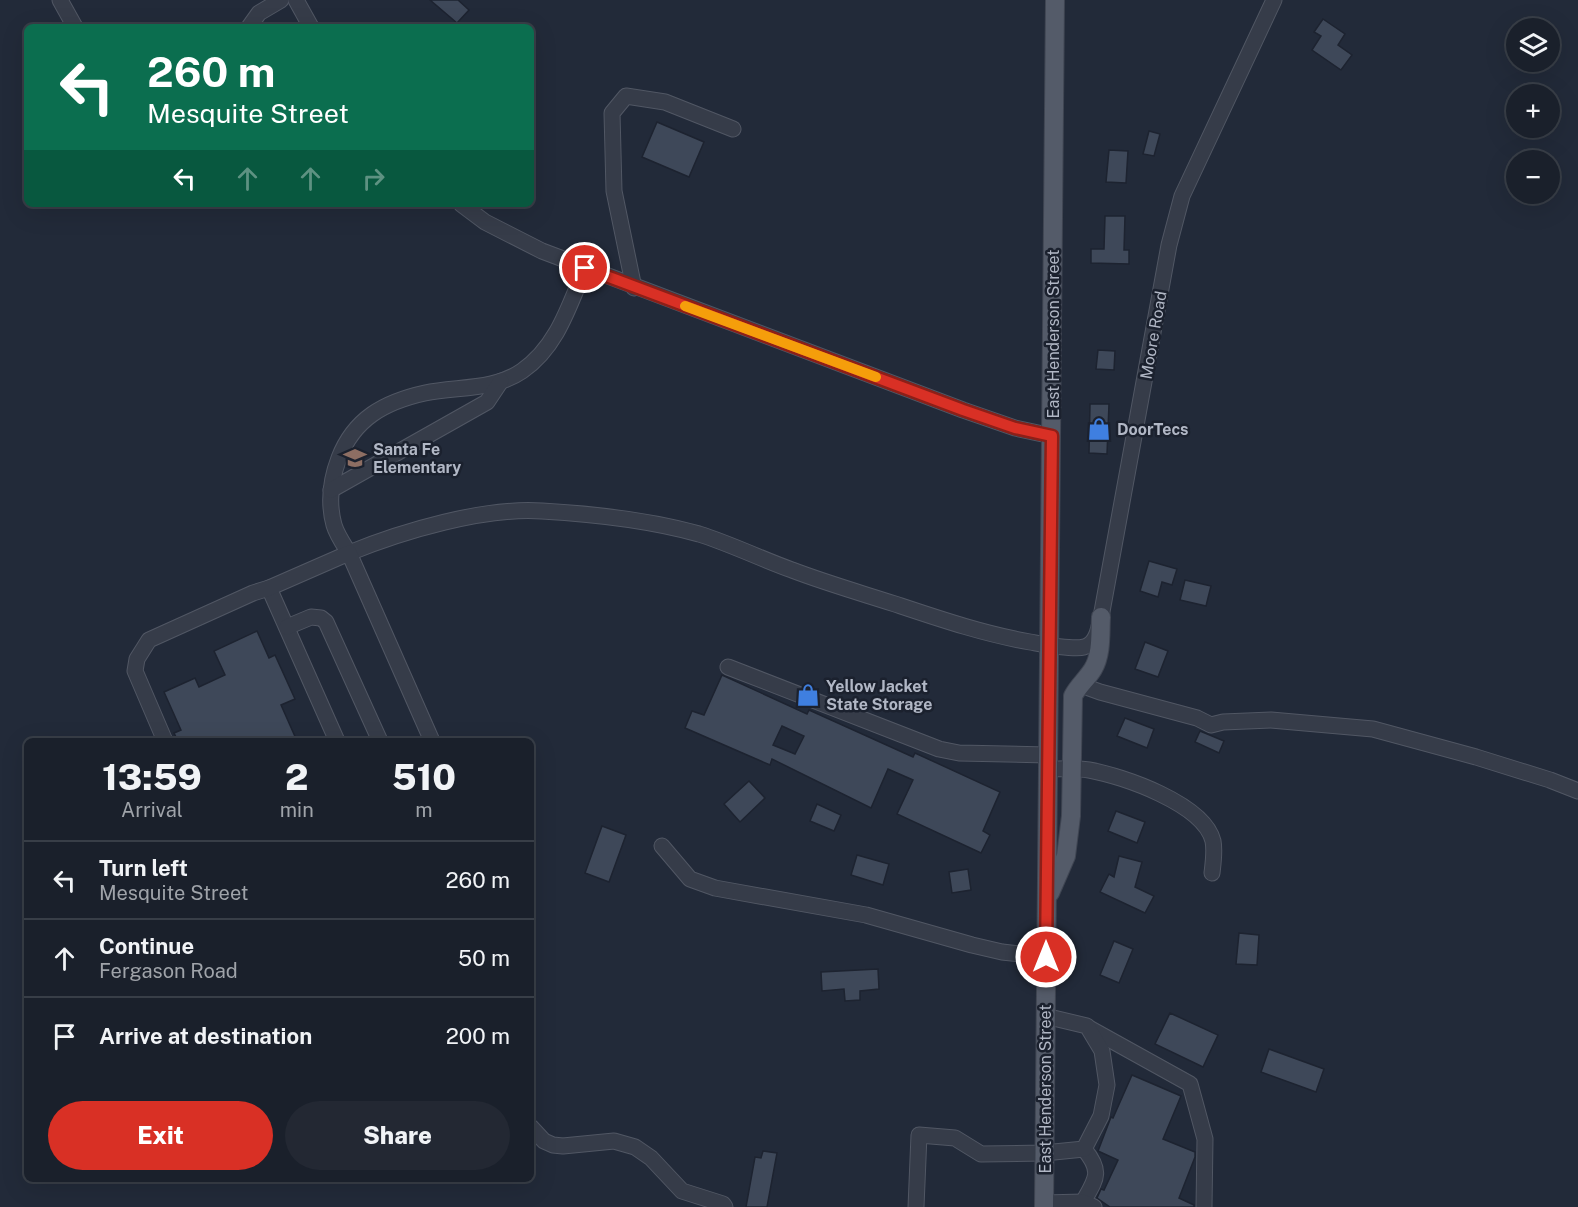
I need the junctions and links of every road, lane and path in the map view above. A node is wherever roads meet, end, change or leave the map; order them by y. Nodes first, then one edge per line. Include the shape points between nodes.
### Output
1 (60, 0) edge
2 (281, 0) edge
3 (296, 0) edge
4 (1055, 0) edge
5 (1274, 0) edge
6 (73, 24) edge
7 (251, 24) edge
8 (309, 24) edge
9 (733, 129) dead end
10 (465, 207) edge
11 (585, 268) junction
12 (634, 288) junction
13 (501, 381) junction
14 (1052, 436) junction
15 (331, 490) junction
16 (349, 553) junction
17 (269, 588) junction
18 (1101, 617) junction
19 (286, 627) junction
20 (1048, 645) junction
21 (728, 667) dead end
22 (1083, 683) junction
23 (164, 738) edge
24 (336, 738) edge
25 (379, 738) edge
26 (431, 738) edge
27 (1048, 762) junction
28 (1072, 769) junction
29 (1578, 791) edge
30 (662, 846) dead end
31 (1212, 873) dead end
32 (1046, 903) junction
33 (1046, 957) junction
34 (1045, 1016) junction
35 (1087, 1026) junction
36 (534, 1131) edge
37 (1084, 1149) junction
38 (1044, 1153) junction
39 (1044, 1205) edge
40 (1088, 1205) edge
41 (725, 1207) edge
42 (916, 1207) edge
43 (1204, 1207) edge

1 - 6 street
2 - 7 street via 259,13
3 - 8 street
4 - 14 main road, East Henderson Street
5 - 18 street, Moore Road via 1182,196 1169,245
9 - 12 street via 664,102 626,96 612,113 614,191
10 - 11 street via 513,238
11 - 12 street
11 - 13 street via 561,325 544,352 521,372
12 - 14 street via 963,410
13 - 15 street via 487,402
13 - 15 street via 424,393 383,407 360,421 344,446
14 - 20 main road, East Henderson Street
15 - 16 street via 334,526
16 - 17 street, Moore Road
16 - 20 street, Moore Road via 433,525 493,514 540,510 596,516 700,535 793,571 964,628
16 - 26 street
17 - 19 street
17 - 23 street, Moore Road via 149,640 141,649 135,671
18 - 20 street, Moore Road via 1093,641 1084,647
18 - 22 main road via 1099,650
19 - 24 street
19 - 25 street via 311,617 326,622
20 - 27 main road, East Henderson Street
21 - 27 street via 939,749
22 - 28 main road via 1073,696
22 - 29 street via 1100,692 1211,724 1272,720 1372,729 1476,757
27 - 28 street
27 - 32 main road, East Henderson Street
28 - 31 street via 1126,778 1189,811 1213,840
28 - 32 main road via 1066,856
30 - 33 street via 690,879 715,888 866,915 972,945
32 - 33 main road, East Henderson Street
33 - 34 main road, East Henderson Street
34 - 35 street
34 - 38 main road, East Henderson Street
35 - 37 street via 1102,1051 1107,1085 1101,1116
35 - 43 street via 1190,1084 1205,1139
36 - 41 street via 553,1145 614,1141 635,1147 682,1191
37 - 38 street
37 - 40 street via 1095,1162 1096,1179
38 - 39 main road, East Henderson Street
38 - 42 street via 981,1154 955,1138 919,1135
39 - 40 street

